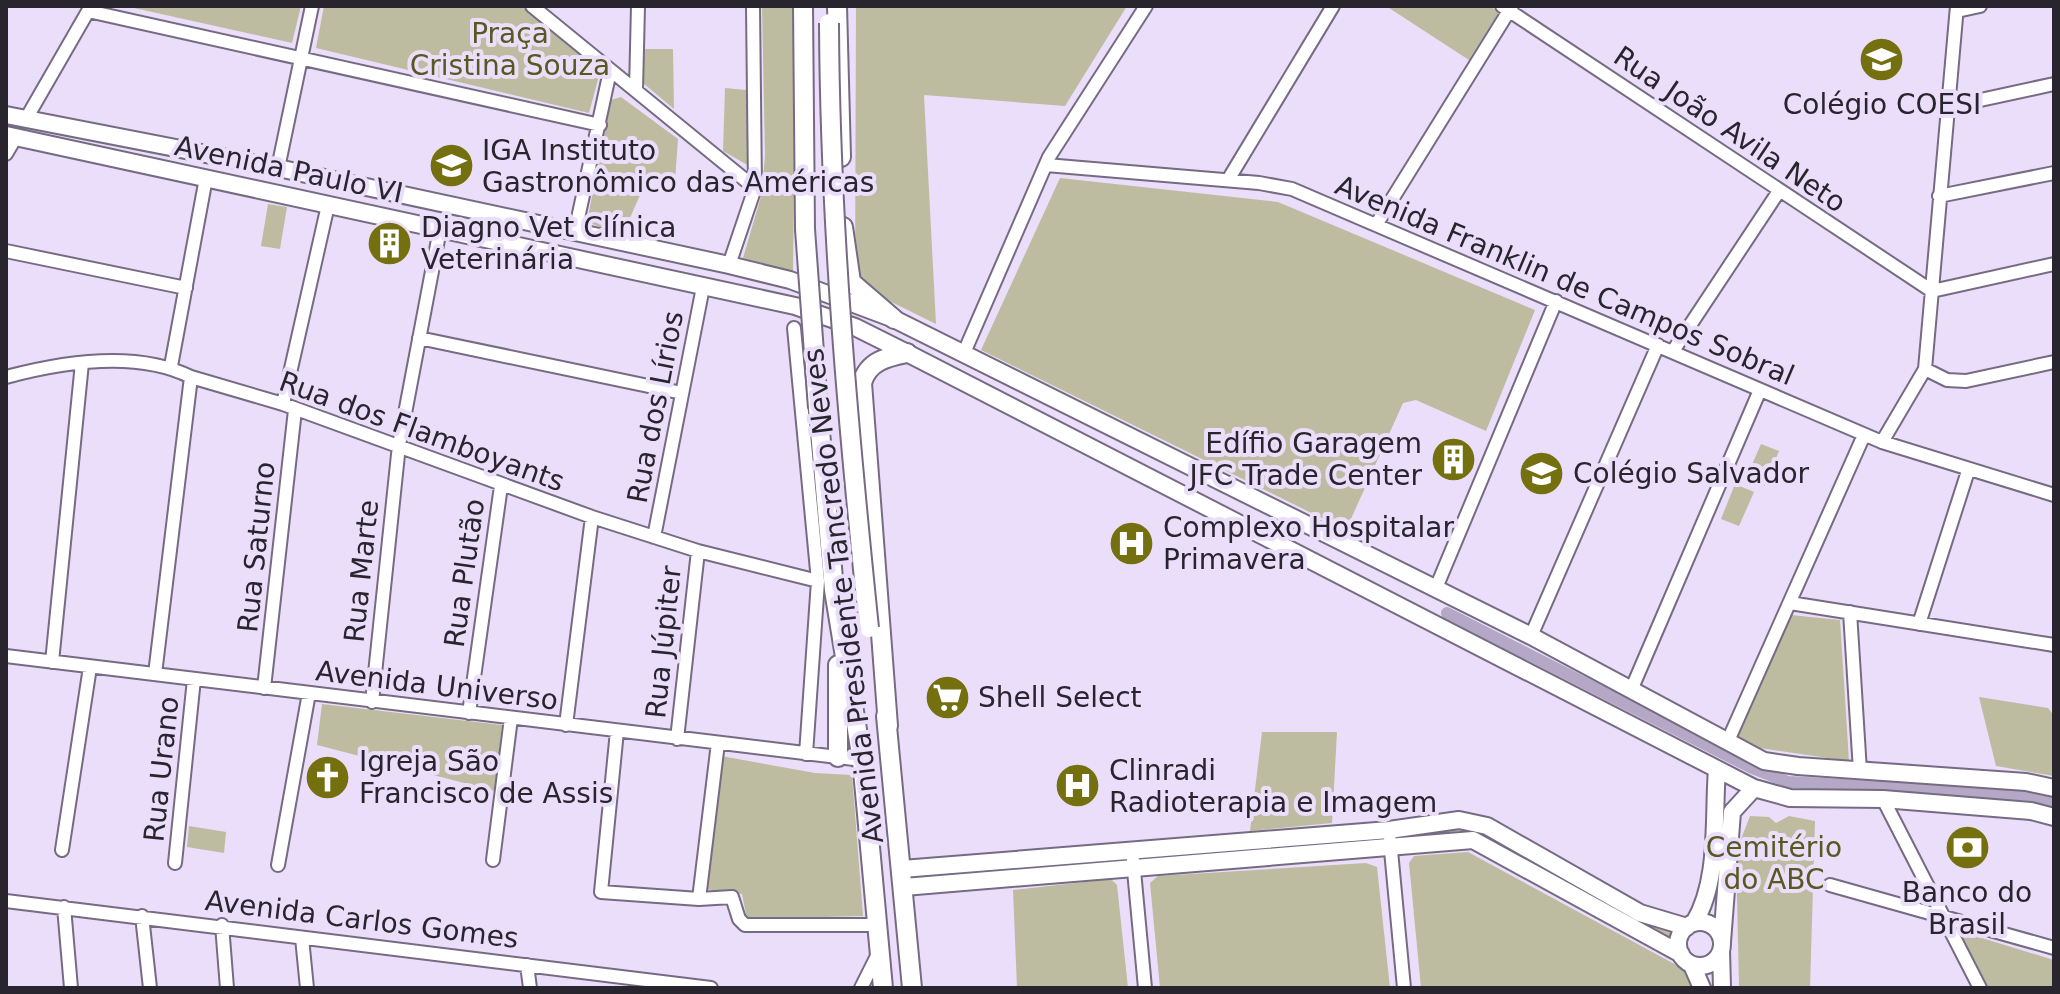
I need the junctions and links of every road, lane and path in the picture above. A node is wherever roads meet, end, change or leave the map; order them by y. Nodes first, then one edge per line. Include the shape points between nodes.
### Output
1 (312, 6) edge
2 (532, 6) edge
3 (638, 6) edge
4 (753, 6) edge
5 (803, 6) edge
6 (1146, 6) edge
7 (1333, 6) edge
8 (1980, 6) edge
9 (90, 8) edge
10 (1508, 8) edge
11 (1957, 9) edge
12 (832, 12) edge
13 (301, 58) junction
14 (610, 71) junction
15 (2054, 84) edge
16 (636, 90) junction
17 (1948, 107) junction
18 (6, 115) edge
19 (26, 119) junction
20 (600, 125) junction
21 (11, 136) edge
22 (6, 154) edge
23 (1046, 165) junction
24 (278, 168) junction
25 (2054, 173) edge
26 (206, 178) junction
27 (1228, 180) junction
28 (755, 188) junction
29 (1779, 191) junction
30 (1939, 196) junction
31 (328, 205) junction
32 (1376, 225) junction
33 (440, 229) junction
34 (575, 232) junction
35 (6, 251) edge
36 (2054, 264) edge
37 (729, 265) junction
38 (703, 287) junction
39 (186, 288) junction
40 (1932, 291) junction
41 (1556, 301) junction
42 (894, 319) junction
43 (794, 328) dead end
44 (419, 338) junction
45 (1658, 345) junction
46 (1673, 351) junction
47 (907, 353) junction
48 (963, 355) junction
49 (2054, 362) edge
50 (82, 363) junction
51 (171, 366) junction
52 (1925, 369) junction
53 (6, 377) edge
54 (191, 377) junction
55 (1027, 388) junction
56 (1760, 390) junction
57 (682, 393) junction
58 (289, 407) junction
59 (1017, 410) junction
60 (1864, 435) junction
61 (1882, 442) junction
62 (399, 445) junction
63 (1176, 462) junction
64 (1968, 471) junction
65 (501, 486) junction
66 (1162, 486) junction
67 (2054, 495) edge
68 (592, 517) junction
69 (654, 537) junction
70 (698, 551) junction
71 (818, 581) junction
72 (1436, 588) junction
73 (1790, 603) junction
74 (1850, 612) junction
75 (838, 622) junction
76 (1919, 624) junction
77 (1531, 636) junction
78 (2054, 645) edge
79 (6, 656) edge
80 (52, 662) junction
81 (90, 667) junction
82 (155, 674) junction
83 (194, 679) junction
84 (264, 688) junction
85 (1632, 688) junction
86 (309, 693) junction
87 (372, 702) junction
88 (469, 713) junction
89 (511, 718) junction
90 (566, 725) junction
91 (888, 726) junction
92 (617, 731) junction
93 (677, 739) junction
94 (718, 743) junction
95 (1727, 743) junction
96 (806, 754) junction
97 (838, 757) junction
98 (862, 760) junction
99 (1717, 769) junction
100 (1860, 771) junction
101 (1754, 788) junction
102 (2054, 788) edge
103 (1883, 799) junction
104 (2054, 817) edge
105 (1390, 838) junction
106 (62, 850) dead end
107 (1132, 859) junction
108 (493, 860) dead end
109 (175, 863) dead end
110 (278, 865) dead end
111 (903, 878) junction
112 (1830, 885) dead end
113 (699, 899) junction
114 (6, 901) edge
115 (64, 907) junction
116 (1941, 915) junction
117 (142, 916) junction
118 (222, 925) junction
119 (877, 925) junction
120 (1690, 925) junction
121 (302, 938) junction
122 (1722, 946) junction
123 (2054, 948) edge
124 (879, 951) junction
125 (1686, 960) junction
126 (527, 965) junction
127 (607, 981) edge
128 (686, 986) edge
129 (71, 988) edge
130 (150, 988) edge
131 (227, 988) edge
132 (307, 988) edge
133 (530, 988) edge
134 (711, 988) edge
135 (861, 988) edge
136 (883, 988) edge
137 (912, 988) edge
138 (1145, 988) edge
139 (1404, 988) edge
140 (1702, 988) edge
141 (1722, 988) edge
142 (1980, 988) edge

1 - 13 street
2 - 14 street
3 - 16 street
4 - 28 street
5 - 75 main road, Avenida Presidente Tancredo Neves, bridge via 805,229
6 - 23 street
7 - 27 street
8 - 11 street
9 - 13 street
9 - 19 street
10 - 29 street, Rua João Avila Neto
10 - 32 street
11 - 17 street
12 - 42 main road via 849,278
12 - 91 main road, Avenida Presidente Tancredo Neves, bridge via 833,226 844,389 869,628
13 - 20 street
13 - 24 street
14 - 16 street
14 - 20 street
15 - 17 street
16 - 28 street
17 - 30 street
18 - 19 main road, Avenida Paulo VI
19 - 24 main road, Avenida Paulo VI
20 - 34 street
21 - 22 street
21 - 26 main road, Avenida Paulo VI
23 - 27 street, Avenida Franklin de Campos Sobral
23 - 48 street
24 - 34 main road, Avenida Paulo VI
25 - 30 street
26 - 31 main road, Avenida Paulo VI
26 - 39 street
27 - 32 street, Avenida Franklin de Campos Sobral via 1292,189
28 - 37 street
29 - 40 street, Rua João Avila Neto
29 - 46 street
30 - 40 street
31 - 33 main road, Avenida Paulo VI
31 - 58 street, Rua Saturno
32 - 41 street, Avenida Franklin de Campos Sobral
33 - 38 main road, Avenida Paulo VI
33 - 44 street, Rua Marte
34 - 37 main road, Avenida Paulo VI
35 - 39 street
36 - 40 street
37 - 42 main road, Avenida Paulo VI via 790,280
38 - 47 main road, Avenida Paulo VI via 795,306
38 - 57 street, Rua dos Lírios
39 - 51 street
40 - 52 street
41 - 45 street, Avenida Franklin de Campos Sobral
41 - 72 street
42 - 48 main road, Avenida Paulo VI
43 - 71 street
44 - 57 street
44 - 62 street, Rua Marte
45 - 46 street, Avenida Franklin de Campos Sobral
45 - 77 street
46 - 56 street, Avenida Franklin de Campos Sobral
47 - 59 main road, Avenida Paulo VI
47 - 91 main road via 882,358 862,383
48 - 55 main road, Avenida Paulo VI
49 - 52 street via 1966,381 1947,380
50 - 51 street, Rua dos Flamboyants
50 - 53 street, Rua dos Flamboyants
50 - 80 street
51 - 54 street, Rua dos Flamboyants
52 - 61 street
54 - 58 street, Rua dos Flamboyants
54 - 82 street
55 - 59 main road via 1029,400
55 - 63 main road, Avenida Paulo VI
56 - 60 street, Avenida Franklin de Campos Sobral
56 - 85 street
57 - 69 street, Rua dos Lírios
58 - 62 street, Rua dos Flamboyants
58 - 84 street, Rua Saturno
59 - 66 main road, Avenida Paulo VI
60 - 61 street, Avenida Franklin de Campos Sobral
60 - 73 street
61 - 64 street, Avenida Franklin de Campos Sobral
62 - 65 street, Rua dos Flamboyants
62 - 87 street, Rua Marte
63 - 66 main road via 1165,470
63 - 72 main road, Avenida Paulo VI
64 - 67 street, Avenida Franklin de Campos Sobral
64 - 76 street
65 - 68 street, Rua dos Flamboyants
65 - 88 street, Rua Plutão
66 - 99 main road, Avenida Paulo VI
68 - 69 street, Rua dos Flamboyants
68 - 90 street
69 - 70 street, Rua dos Flamboyants
70 - 71 street, Rua dos Flamboyants
70 - 93 street, Rua Júpiter
71 - 96 street
72 - 77 main road, Avenida Paulo VI
73 - 74 street
73 - 95 street
74 - 76 street
74 - 100 street
75 - 97 main road
75 - 98 main road, Avenida Presidente Tancredo Neves
76 - 78 street
77 - 85 main road, Avenida Paulo VI
79 - 80 street, Avenida Universo
80 - 81 street, Avenida Universo
81 - 82 street, Avenida Universo
81 - 106 street
82 - 83 street, Avenida Universo
83 - 84 street, Avenida Universo
83 - 109 street, Rua Urano
84 - 86 street, Avenida Universo
85 - 95 main road, Avenida Paulo VI
86 - 87 street, Avenida Universo
86 - 110 street
87 - 88 street, Avenida Universo
88 - 89 street, Avenida Universo
89 - 90 street, Avenida Universo
89 - 108 street
90 - 92 street, Avenida Universo
91 - 111 main road, Avenida Presidente Tancredo Neves
92 - 93 street, Avenida Universo
92 - 113 street via 601,892
93 - 94 street, Avenida Universo
94 - 96 street, Avenida Universo
94 - 113 street
95 - 100 main road, Avenida Paulo VI via 1779,764
96 - 97 street, Avenida Universo
97 - 98 street, Avenida Universo
98 - 119 main road, Avenida Presidente Tancredo Neves
99 - 101 main road, Avenida Paulo VI
99 - 120 main road via 1708,887 1704,907
100 - 102 main road, Avenida Paulo VI
101 - 103 main road, Avenida Paulo VI via 1790,798
101 - 122 main road via 1732,812
103 - 104 main road, Avenida Paulo VI
103 - 116 street
105 - 107 main road
105 - 120 main road via 1459,820 1478,822 1640,913
105 - 125 main road via 1473,840
105 - 139 street
107 - 111 main road
107 - 138 street
111 - 137 main road, Avenida Presidente Tancredo Neves
112 - 116 street
113 - 119 street via 734,898 745,925
114 - 115 street, Avenida Carlos Gomes
115 - 117 street, Avenida Carlos Gomes
115 - 129 street
116 - 123 street
116 - 142 street
117 - 118 street, Avenida Carlos Gomes
117 - 130 street
118 - 121 street, Avenida Carlos Gomes
118 - 131 street
119 - 124 main road, Avenida Presidente Tancredo Neves
120 - 122 main road via 1709,924
120 - 125 main road via 1679,940
121 - 126 street, Avenida Carlos Gomes
121 - 132 street
122 - 125 main road via 1713,962
122 - 141 main road
124 - 135 street
124 - 136 main road, Avenida Presidente Tancredo Neves
125 - 140 main road
126 - 127 street, Avenida Carlos Gomes
126 - 133 street
127 - 128 street, Avenida Carlos Gomes
128 - 134 street, Avenida Carlos Gomes

